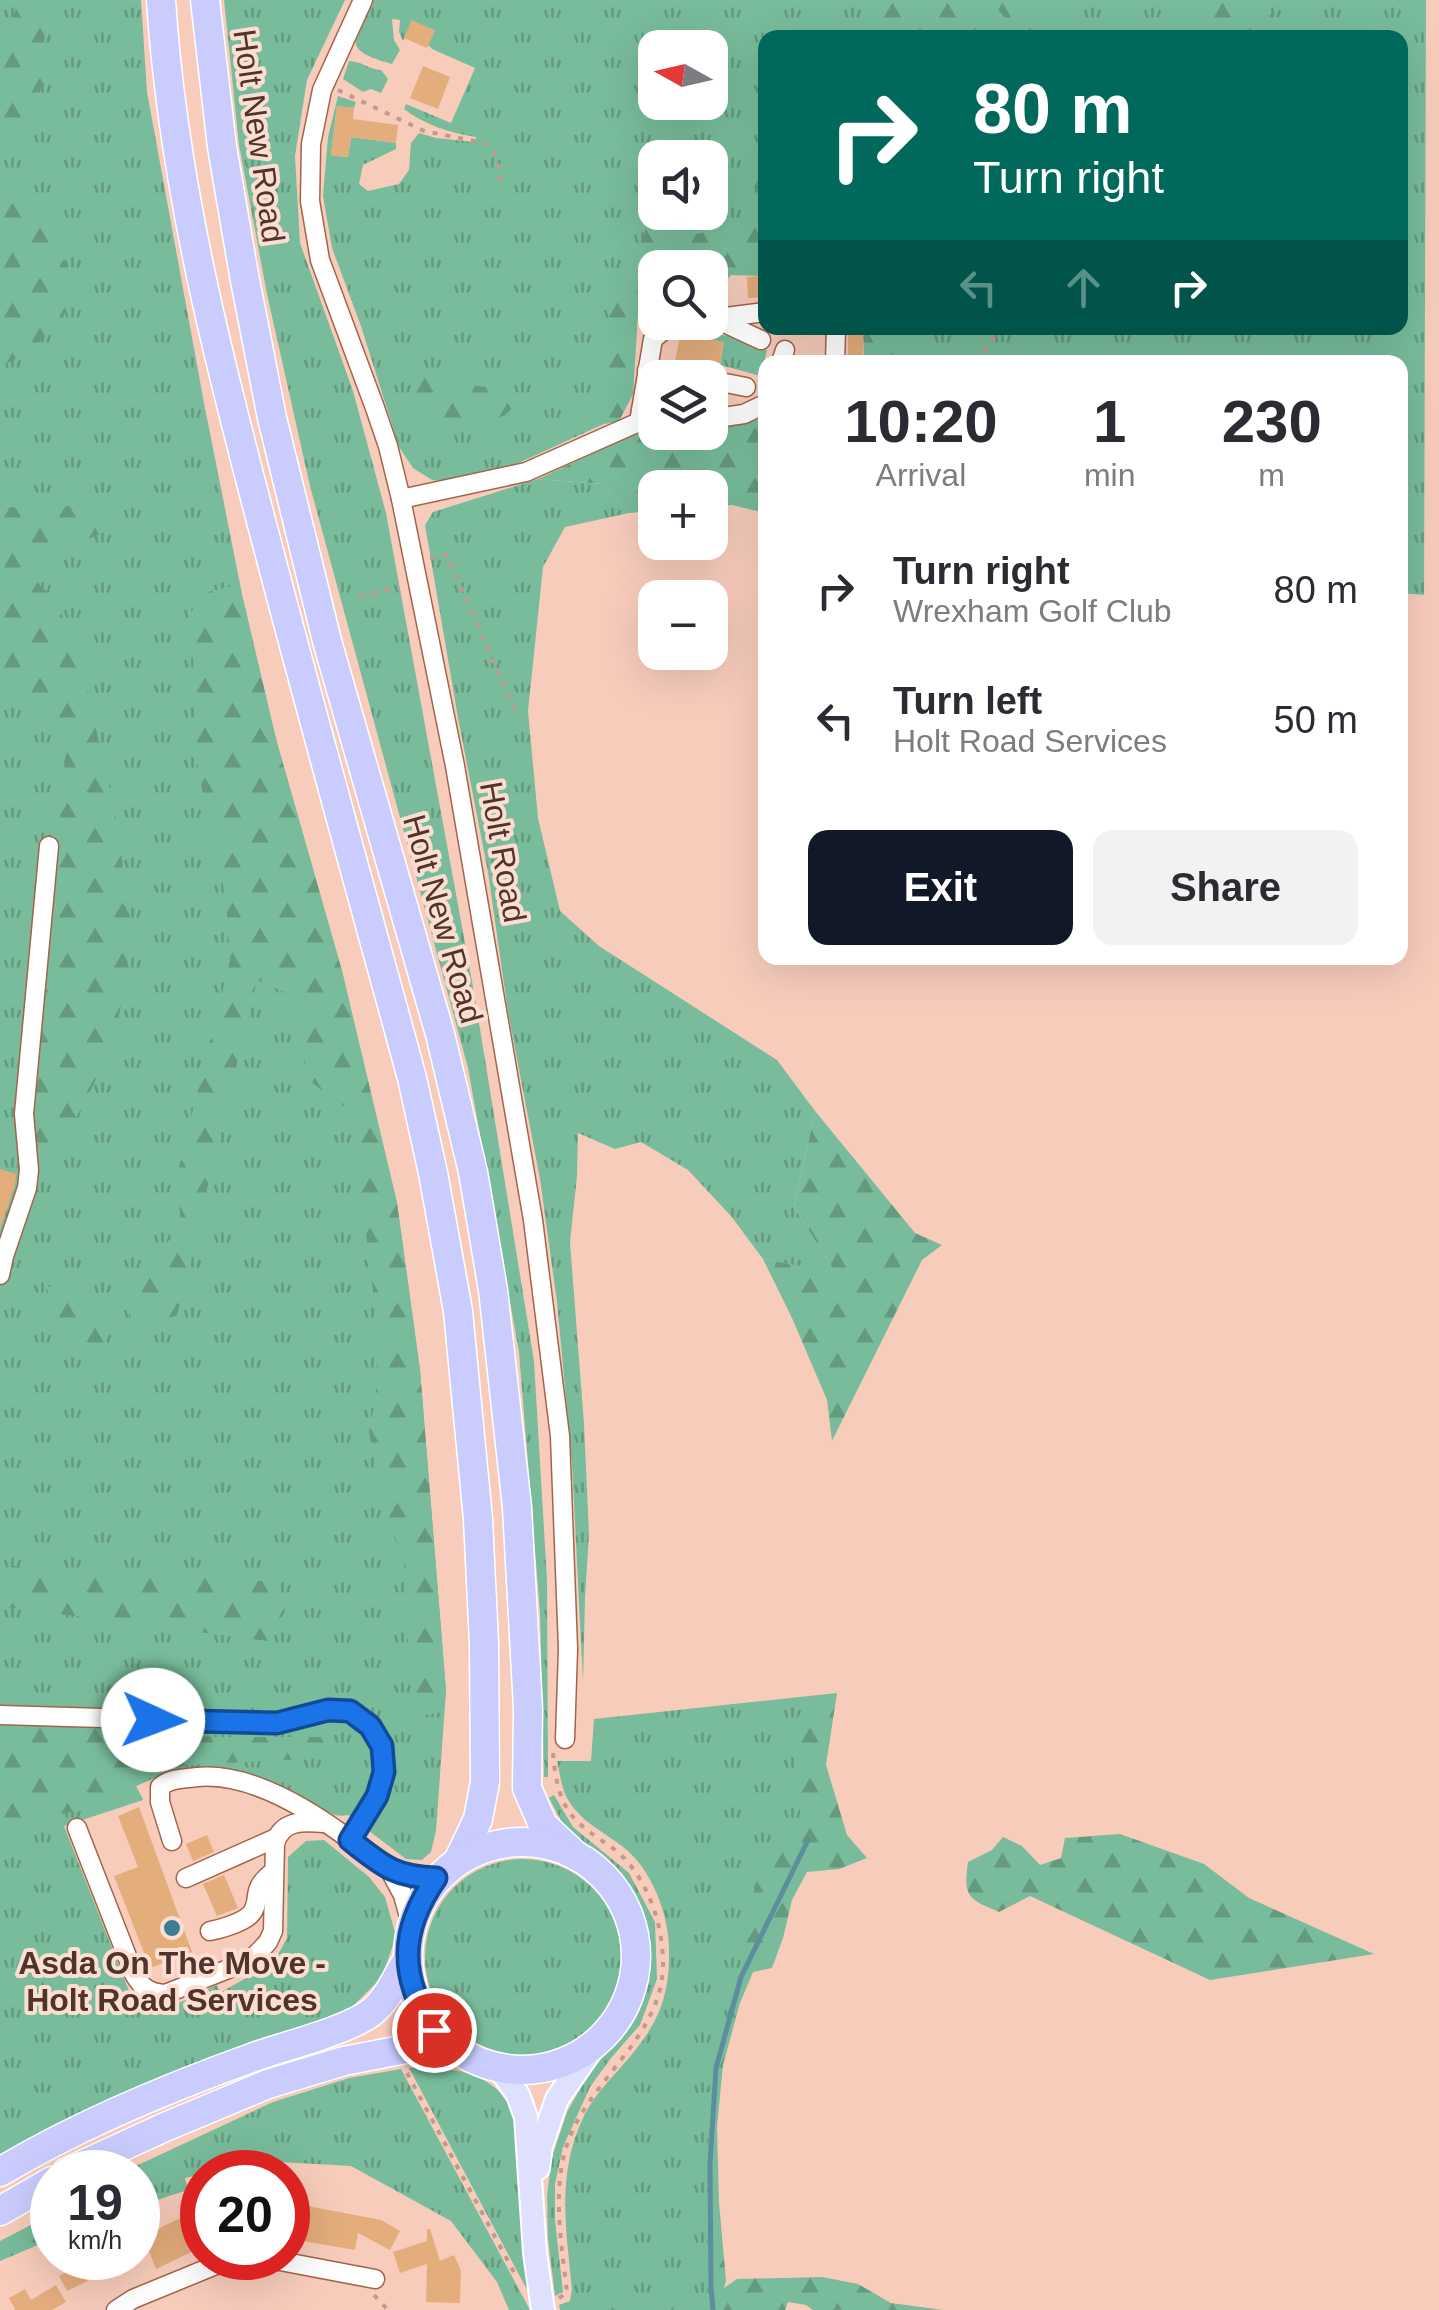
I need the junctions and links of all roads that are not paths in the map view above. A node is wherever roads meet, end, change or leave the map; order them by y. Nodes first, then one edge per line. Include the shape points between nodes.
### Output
1 (161, 0) edge
2 (205, 0) edge
3 (362, 0) edge
4 (758, 313) edge
5 (728, 317) edge
6 (728, 326) edge
7 (760, 340) dead end
8 (728, 383) edge
9 (746, 386) dead end
10 (758, 407) edge
11 (728, 416) edge
12 (638, 425) edge
13 (400, 498) junction
14 (49, 846) dead end
15 (0, 1275) edge
16 (0, 1715) edge
17 (565, 1739) dead end
18 (274, 1794) junction
19 (324, 1822) junction
20 (77, 1828) dead end
21 (277, 1836) junction
22 (350, 1840) junction
23 (172, 1841) dead end
24 (573, 1853) junction
25 (459, 1859) junction
26 (389, 1870) junction
27 (274, 1872) junction
28 (186, 1878) dead end
29 (436, 1878) junction
30 (411, 1924) junction
31 (210, 1931) dead end
32 (407, 1960) junction
33 (596, 2043) junction
34 (452, 2048) junction
35 (498, 2068) junction
36 (114, 2150) edge
37 (0, 2172) edge
38 (30, 2194) edge
39 (532, 2196) junction
40 (0, 2211) edge
41 (310, 2269) edge
42 (180, 2280) edge
43 (362, 2283) dead end
44 (542, 2307) edge
45 (116, 2310) edge

1 - 25 highway via 178,146 210,316 412,1078 458,1311 478,1519 485,1742 478,1820
2 - 24 highway, Holt New Road via 222,147 272,418 473,1172 494,1290 517,1507 527,1788 543,1825
3 - 13 street, Holt Road via 325,84 311,144 310,201 320,260 388,446
4 - 5 street
6 - 7 street
8 - 9 street
10 - 11 street
12 - 13 street via 526,472
13 - 17 street, Holt Road via 455,766 533,1220 560,1436
14 - 15 street via 24,1114 27,1188
16 - 22 street via 277,1723 350,1711 382,1746 384,1772
18 - 19 street
18 - 21 street
18 - 23 street via 217,1776 165,1783 158,1794
19 - 21 street via 296,1822
19 - 22 street
20 - 27 street via 134,1974 152,1993 178,1990 260,1953 272,1932
21 - 27 street
21 - 28 street
22 - 26 street
24 - 25 highway via 515,1841
24 - 33 highway via 620,1896 636,1958 632,1990
25 - 29 highway
26 - 29 street
26 - 30 street
27 - 31 street via 262,1880 247,1918
29 - 30 highway
30 - 32 highway
32 - 34 highway via 420,2009
32 - 37 highway via 372,2011 350,2024 140,2102
33 - 35 highway via 550,2067
33 - 39 main road via 557,2098
34 - 35 highway
34 - 36 highway via 344,2061 268,2084
35 - 39 main road via 526,2117
38 - 40 highway
39 - 44 main road
41 - 43 street
42 - 45 street

